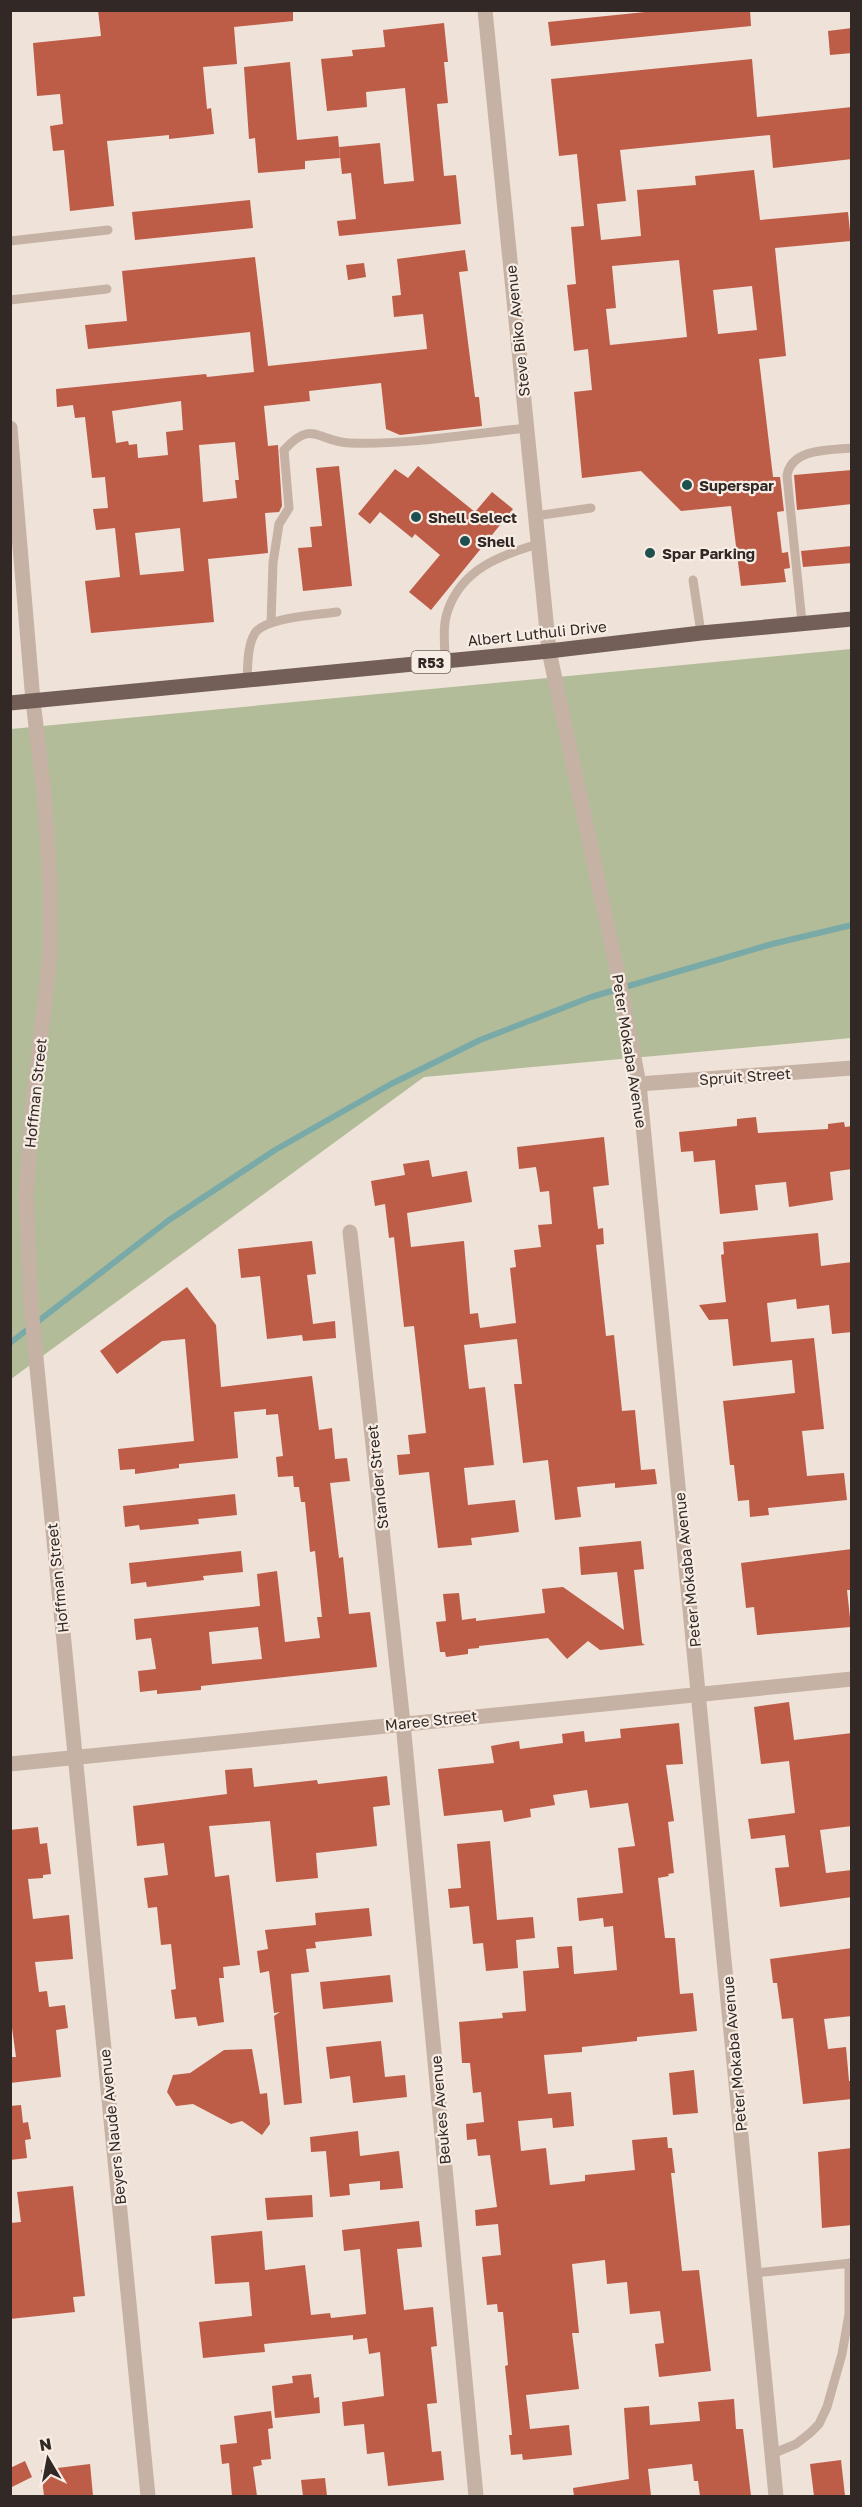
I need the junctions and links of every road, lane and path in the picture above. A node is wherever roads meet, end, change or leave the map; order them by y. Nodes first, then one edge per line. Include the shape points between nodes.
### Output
1 (485, 10) edge
2 (108, 230) dead end
3 (10, 241) edge
4 (107, 289) dead end
5 (10, 300) edge
6 (10, 428) edge
7 (527, 428) junction
8 (852, 448) edge
9 (591, 508) dead end
10 (535, 516) junction
11 (538, 544) junction
12 (693, 580) dead end
13 (337, 612) dead end
14 (852, 618) edge
15 (271, 622) junction
16 (802, 622) junction
17 (701, 633) junction
18 (549, 651) junction
19 (445, 661) junction
20 (247, 680) junction
21 (33, 701) junction
22 (10, 703) edge
23 (852, 1068) edge
24 (639, 1084) junction
25 (350, 1232) dead end
26 (852, 1679) edge
27 (699, 1695) junction
28 (404, 1723) junction
29 (75, 1759) junction
30 (10, 1764) edge
31 (850, 2263) edge
32 (755, 2273) junction
33 (772, 2454) junction
34 (148, 2496) edge
35 (476, 2496) edge
36 (776, 2496) edge

1 - 7 street, Steve Biko Avenue
2 - 3 lane
4 - 5 lane
6 - 21 street, Hoffman Street
7 - 10 street, Steve Biko Avenue
7 - 15 lane via 373,444 345,443 312,432 299,434 284,450 289,508 279,524
8 - 16 lane via 808,453 788,468
9 - 10 lane
10 - 11 street, Steve Biko Avenue
11 - 18 street, Steve Biko Avenue
11 - 19 lane via 501,555 463,585 448,609 444,626
12 - 17 lane
13 - 15 lane
14 - 16 main road, Albert Luthuli Drive / R53
15 - 20 lane via 256,631 250,644
16 - 17 main road, Albert Luthuli Drive / R53
17 - 18 main road, Albert Luthuli Drive / R53
18 - 19 main road, Albert Luthuli Drive / R53
18 - 24 street, Peter Mokaba Avenue
19 - 20 main road, Albert Luthuli Drive / R53
20 - 21 main road, Albert Luthuli Drive / R53
21 - 22 main road, Albert Luthuli Drive / R53
21 - 29 street, Hoffman Street via 45,803 50,955 26,1197 31,1307
23 - 24 street, Spruit Street
24 - 27 street, Peter Mokaba Avenue
25 - 28 street, Stander Street
26 - 27 street, Maree Street
27 - 28 street, Maree Street
27 - 32 street, Peter Mokaba Avenue
28 - 29 street, Maree Street
28 - 35 street, Beukes Avenue
29 - 30 street, Maree Street
29 - 34 street, Beyers Naude Avenue
31 - 32 lane
31 - 33 lane via 849,2314 827,2407 810,2433
32 - 33 street, Peter Mokaba Avenue
33 - 36 street, Peter Mokaba Avenue

